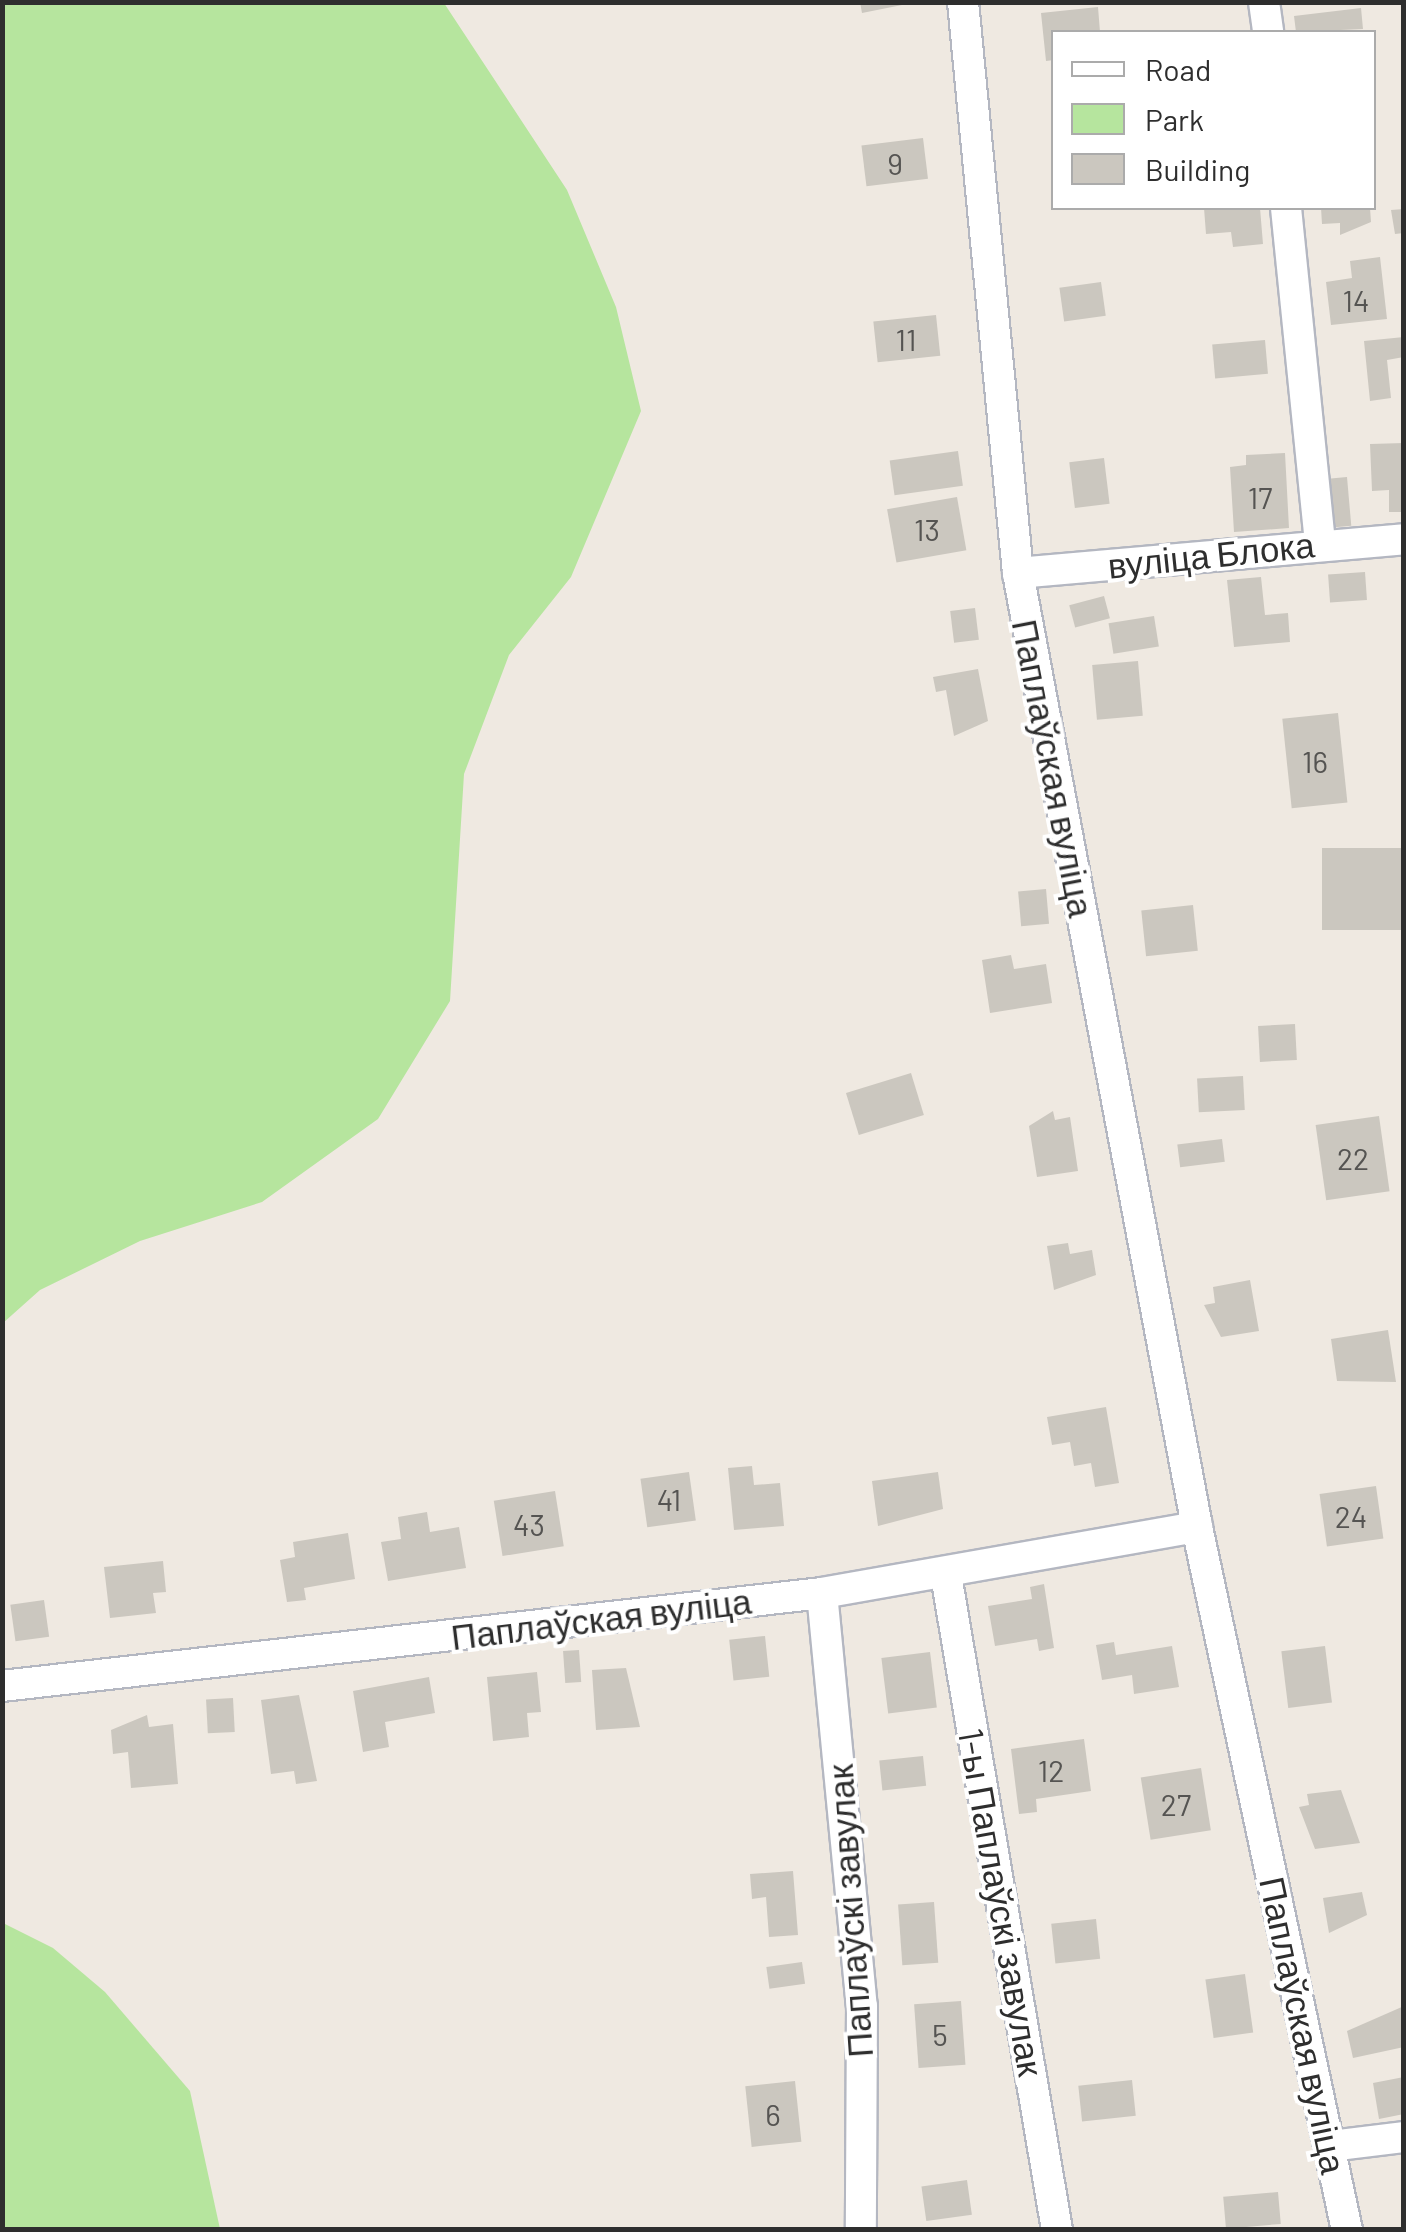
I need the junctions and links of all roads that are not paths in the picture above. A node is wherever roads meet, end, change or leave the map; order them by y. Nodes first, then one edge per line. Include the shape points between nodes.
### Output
1 (963, 2) edge
2 (1264, 2) edge
3 (1268, 30) edge
4 (1286, 210) edge
5 (1404, 539) edge
6 (1320, 543) junction
7 (1018, 573) junction
8 (1197, 1527) junction
9 (946, 1575) junction
10 (822, 1592) junction
11 (2, 1686) edge
12 (1404, 2137) edge
13 (1330, 2146) junction
14 (861, 2230) edge
15 (1056, 2230) edge
16 (1347, 2230) edge

1 - 7 street, Паплаўская вуліца
2 - 3 street
4 - 6 street
5 - 6 street, вуліца Блока
6 - 7 street, вуліца Блока
7 - 8 street, Паплаўская вуліца
8 - 9 street, Паплаўская вуліца
8 - 13 street, Паплаўская вуліца
9 - 10 street, Паплаўская вуліца
9 - 15 street, 1-ы Паплаўскі завулак
10 - 11 street, Паплаўская вуліца
10 - 14 street, Паплаўскі завулак via 862,2006
12 - 13 street
13 - 16 street, Паплаўская вуліца

